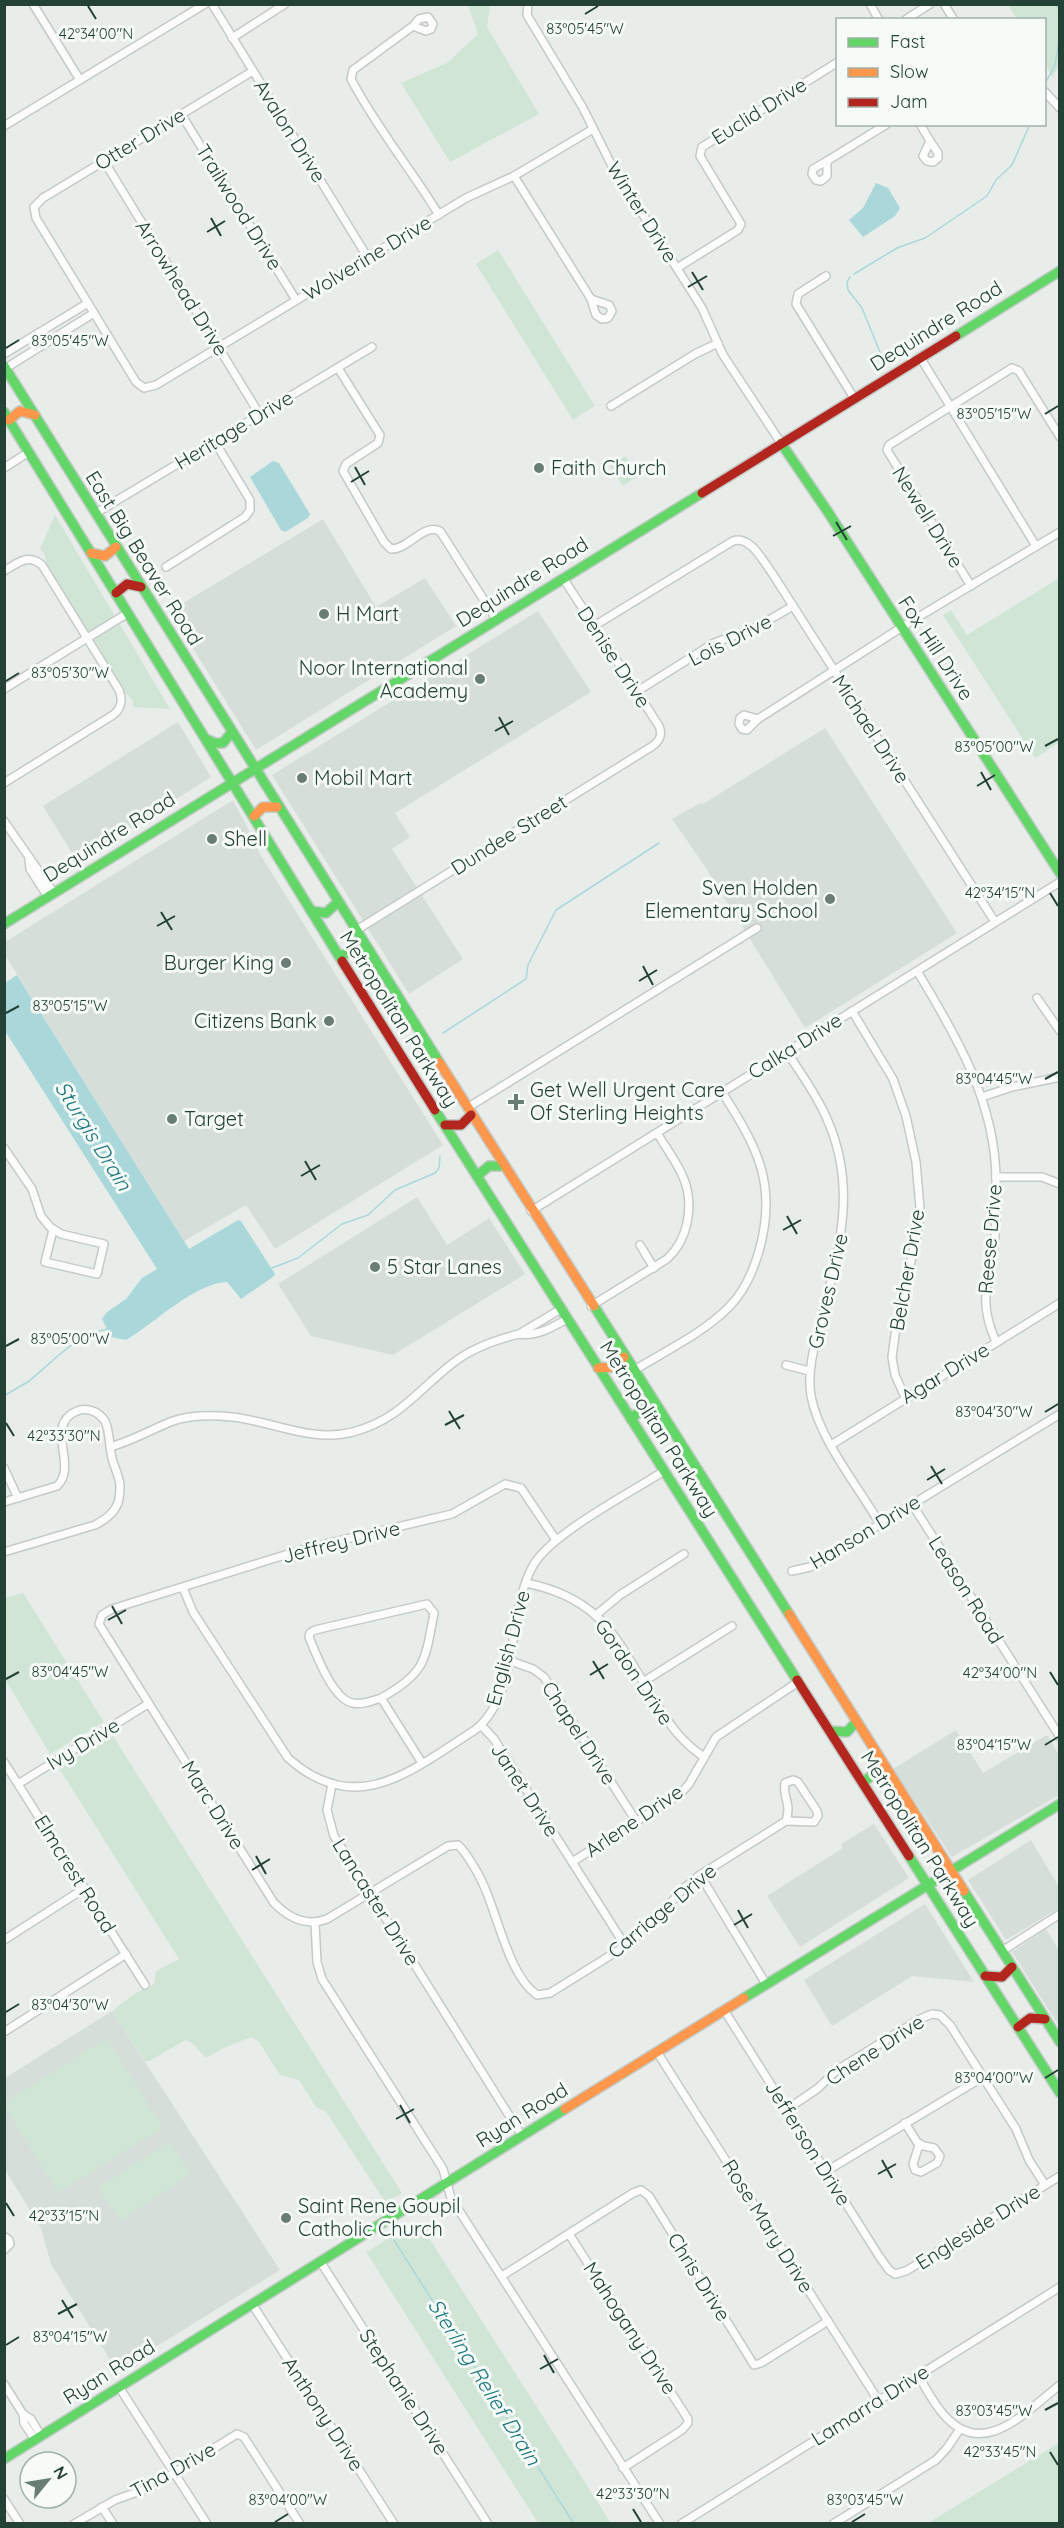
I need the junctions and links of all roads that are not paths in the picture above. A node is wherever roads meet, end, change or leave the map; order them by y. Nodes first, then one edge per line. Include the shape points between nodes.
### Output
1 (33, 4) edge
2 (205, 4) edge
3 (212, 4) edge
4 (285, 4) edge
5 (870, 4) edge
6 (930, 4) edge
7 (944, 4) edge
8 (527, 6) edge
9 (878, 18) edge
10 (908, 18) edge
11 (953, 18) edge
12 (413, 26) dead end
13 (232, 38) junction
14 (836, 63) edge
15 (253, 71) junction
16 (80, 81) junction
17 (1046, 93) edge
18 (1059, 108) edge
19 (181, 114) junction
20 (4, 126) edge
21 (884, 126) edge
22 (921, 126) edge
23 (593, 129) junction
24 (930, 141) dead end
25 (104, 160) junction
26 (827, 161) dead end
27 (514, 176) junction
28 (439, 215) junction
29 (368, 258) junction
30 (677, 268) junction
31 (1059, 271) edge
32 (826, 276) dead end
33 (591, 299) dead end
34 (296, 300) junction
35 (88, 303) junction
36 (94, 313) junction
37 (37, 334) junction
38 (718, 343) junction
39 (43, 344) junction
40 (219, 347) junction
41 (372, 347) dead end
42 (4, 354) edge
43 (920, 357) junction
44 (5, 368) edge
45 (338, 368) junction
46 (854, 398) junction
47 (611, 406) dead end
48 (950, 406) junction
49 (35, 415) junction
50 (260, 415) junction
51 (7, 416) edge
52 (1059, 436) edge
53 (215, 442) junction
54 (781, 443) junction
55 (29, 453) junction
56 (4, 468) edge
57 (96, 513) junction
58 (1059, 531) edge
59 (1036, 546) junction
60 (116, 547) junction
61 (91, 553) junction
62 (166, 567) dead end
63 (4, 571) edge
64 (563, 578) junction
65 (971, 586) junction
66 (141, 587) junction
67 (116, 593) junction
68 (793, 606) junction
69 (128, 613) junction
70 (496, 619) junction
71 (594, 626) junction
72 (902, 628) junction
73 (87, 638) junction
74 (834, 671) junction
75 (4, 689) edge
76 (636, 692) junction
77 (758, 719) dead end
78 (231, 733) junction
79 (661, 737) joint
80 (206, 739) junction
81 (253, 769) junction
82 (232, 782) junction
83 (4, 783) edge
84 (277, 807) junction
85 (254, 816) junction
86 (4, 821) edge
87 (1059, 873) edge
88 (1059, 882) edge
89 (51, 895) junction
90 (337, 903) junction
91 (311, 911) junction
92 (995, 922) junction
93 (4, 924) edge
94 (757, 928) dead end
95 (355, 931) junction
96 (368, 952) junction
97 (339, 956) junction
98 (917, 971) junction
99 (1037, 998) dead end
100 (852, 1011) junction
101 (1059, 1031) edge
102 (787, 1052) junction
103 (1059, 1077) edge
104 (722, 1092) junction
105 (982, 1097) junction
106 (469, 1111) junction
107 (445, 1125) junction
108 (657, 1133) junction
109 (4, 1148) edge
110 (504, 1166) junction
111 (477, 1176) junction
112 (996, 1178) junction
113 (1059, 1184) edge
114 (531, 1211) junction
115 (53, 1230) junction
116 (640, 1245) dead end
117 (654, 1268) junction
118 (1059, 1304) edge
119 (591, 1306) junction
120 (561, 1309) junction
121 (567, 1319) junction
122 (537, 1329) junction
123 (996, 1342) junction
124 (624, 1357) junction
125 (786, 1365) dead end
126 (598, 1368) junction
127 (633, 1371) junction
128 (809, 1371) junction
129 (905, 1397) junction
130 (658, 1410) junction
131 (1058, 1417) edge
132 (631, 1419) junction
133 (831, 1445) junction
134 (110, 1447) junction
135 (6, 1470) edge
136 (664, 1471) junction
137 (18, 1498) junction
138 (4, 1502) edge
139 (912, 1504) junction
140 (880, 1524) junction
141 (556, 1540) junction
142 (4, 1552) edge
143 (684, 1554) dead end
144 (792, 1571) dead end
145 (526, 1583) junction
146 (183, 1588) junction
147 (596, 1615) junction
148 (100, 1620) joint
149 (732, 1626) dead end
150 (508, 1660) junction
151 (643, 1682) junction
152 (798, 1682) junction
153 (381, 1698) junction
154 (148, 1704) junction
155 (856, 1722) junction
156 (481, 1725) junction
157 (830, 1731) junction
158 (1059, 1737) edge
159 (704, 1757) junction
160 (4, 1762) edge
161 (422, 1764) junction
162 (889, 1773) junction
163 (863, 1783) junction
164 (18, 1784) junction
165 (332, 1784) junction
166 (1059, 1804) edge
167 (636, 1821) junction
168 (786, 1821) junction
169 (572, 1862) junction
170 (951, 1870) junction
171 (700, 1875) junction
172 (927, 1885) junction
173 (85, 1888) junction
174 (370, 1893) junction
175 (1059, 1914) edge
176 (315, 1923) junction
177 (4, 1940) edge
178 (626, 1947) junction
179 (1002, 1951) junction
180 (126, 1954) junction
181 (1012, 1967) junction
182 (985, 1976) junction
183 (766, 1984) junction
184 (145, 1985) dead end
185 (724, 2010) junction
186 (1045, 2019) junction
187 (1018, 2028) junction
188 (1057, 2031) edge
189 (4, 2032) edge
190 (1059, 2042) edge
191 (657, 2052) junction
192 (983, 2077) junction
193 (1059, 2093) edge
194 (786, 2110) junction
195 (905, 2123) junction
196 (522, 2136) junction
197 (919, 2145) dead end
198 (825, 2172) junction
199 (1059, 2176) edge
200 (446, 2182) junction
201 (1045, 2185) junction
202 (569, 2234) junction
203 (4, 2237) edge
204 (4, 2250) edge
205 (320, 2261) junction
206 (895, 2274) joint
207 (502, 2276) junction
208 (1059, 2287) edge
209 (252, 2304) junction
210 (828, 2321) junction
211 (918, 2375) junction
212 (4, 2384) edge
213 (1059, 2385) edge
214 (119, 2387) junction
215 (878, 2400) junction
216 (960, 2429) junction
217 (38, 2438) junction
218 (4, 2459) edge
219 (624, 2468) junction
220 (174, 2473) junction
221 (4, 2499) edge
222 (102, 2507) junction
223 (845, 2520) edge
224 (20, 2523) edge
225 (75, 2523) edge
226 (112, 2523) edge
227 (207, 2523) edge
228 (300, 2523) edge
229 (394, 2523) edge
230 (489, 2523) edge
231 (660, 2523) edge
232 (681, 2523) edge
233 (833, 2523) edge

1 - 16 street
2 - 16 street
3 - 13 street, Avalon Drive
4 - 13 street
5 - 9 street
6 - 10 street
7 - 11 street
8 - 23 street, Winter Drive via 529,19
12 - 28 street via 353,70 351,79
13 - 15 street, Avalon Drive
14 - 30 street, Euclid Drive via 702,147 702,158 741,224 738,230
15 - 19 street, Otter Drive
15 - 29 street, Avalon Drive
16 - 20 street
17 - 18 street
19 - 25 street, Otter Drive
19 - 34 street, Trailwood Drive
21 - 26 street
22 - 24 street
23 - 27 street, Wolverine Drive
23 - 30 street, Winter Drive
25 - 35 street, Otter Drive via 43,198 33,212
25 - 40 street, Arrowhead Drive
27 - 28 street, Wolverine Drive via 476,192
27 - 33 street
28 - 29 street, Wolverine Drive
29 - 34 street, Wolverine Drive
30 - 38 street, Winter Drive via 706,314
31 - 43 main road, Dequindre Road
32 - 46 street via 798,294 796,304
34 - 40 street, Wolverine Drive
35 - 36 street
35 - 37 street
36 - 39 street
36 - 40 street, Wolverine Drive via 142,387 156,385
37 - 39 street
37 - 42 street
38 - 47 street
38 - 54 street, Winter Drive
39 - 44 street
40 - 50 street, Arrowhead Drive
41 - 45 street, Heritage Drive
43 - 46 main road, Dequindre Road
43 - 48 street
44 - 49 main road, East Big Beaver Road
45 - 50 street, Heritage Drive
45 - 70 street via 380,435 378,443 346,464 343,471 382,539 388,547 397,549 429,531 440,531
46 - 54 main road, Dequindre Road
48 - 52 street via 1015,368
48 - 59 street
48 - 65 street, Newell Drive via 888,447
49 - 51 main road via 22,411
49 - 57 main road, East Big Beaver Road
50 - 53 street, Heritage Drive
51 - 55 main road
53 - 57 street, Heritage Drive
53 - 62 street via 250,500 250,510
54 - 64 main road, Dequindre Road
54 - 72 main road, Fox Hill Drive
55 - 56 street
55 - 61 main road
57 - 60 main road, East Big Beaver Road
58 - 59 street
59 - 65 street
60 - 61 main road via 107,556
60 - 66 main road, East Big Beaver Road
61 - 67 main road
63 - 73 street via 33,559 45,569
64 - 70 main road, Dequindre Road
64 - 71 street, Denise Drive
65 - 72 street
66 - 67 main road via 126,584
66 - 78 main road, East Big Beaver Road
67 - 69 main road
68 - 71 street, Michael Drive via 763,561 743,540 733,541
68 - 74 street, Michael Drive
68 - 76 street, Lois Drive via 755,628 714,643
69 - 73 street
69 - 80 main road
70 - 81 main road, Dequindre Road
71 - 76 street, Denise Drive
72 - 74 street
72 - 87 main road, Fox Hill Drive
73 - 75 street
73 - 83 street via 119,690 122,705 113,715
74 - 77 street
74 - 92 street, Michael Drive
76 - 79 street, Denise Drive via 659,726
78 - 80 main road via 223,743
78 - 81 main road, East Big Beaver Road
79 - 95 street, Dundee Street via 651,747
80 - 82 main road
81 - 82 main road, Dequindre Road
81 - 84 main road, Metropolitan Parkway
82 - 85 main road, Metropolitan Parkway
82 - 89 main road, Dequindre Road
84 - 85 main road via 263,807
84 - 90 main road, Metropolitan Parkway
85 - 91 main road, Metropolitan Parkway
86 - 89 street via 29,859 30,869
88 - 92 street, Calka Drive
89 - 93 main road, Dequindre Road
90 - 91 main road via 326,913
90 - 95 main road, Metropolitan Parkway
91 - 97 main road, Metropolitan Parkway
92 - 98 street, Calka Drive
94 - 106 street
95 - 96 main road, Metropolitan Parkway
96 - 97 main road via 357,950
96 - 106 main road, Metropolitan Parkway
97 - 107 main road, Metropolitan Parkway
98 - 100 street, Calka Drive
98 - 105 street, Reese Drive via 949,1023
99 - 101 street
100 - 102 street, Calka Drive
100 - 129 street, Belcher Drive via 893,1079 916,1162 918,1228 892,1357
102 - 104 street, Calka Drive
102 - 128 street, Groves Drive via 827,1118 844,1185 842,1238
103 - 105 street
104 - 108 street, Calka Drive
104 - 127 street via 756,1149 765,1178 766,1223 757,1257 729,1307
105 - 112 street, Reese Drive
106 - 107 main road via 461,1125
106 - 110 main road, Metropolitan Parkway
107 - 111 main road, Metropolitan Parkway
108 - 114 street, Calka Drive
108 - 117 street via 684,1177 690,1200 679,1246
109 - 115 street via 32,1189 41,1216
110 - 111 main road via 489,1166
110 - 114 main road, Metropolitan Parkway
111 - 120 main road, Metropolitan Parkway
112 - 113 street via 1042,1177
112 - 123 street, Reese Drive via 994,1244 984,1301 987,1322
114 - 119 main road, Metropolitan Parkway
115 - 115 street via 104,1244 97,1274 45,1262
116 - 117 street
117 - 119 street
118 - 123 street, Agar Drive
119 - 124 main road, Metropolitan Parkway
120 - 121 main road, Metropolitan Parkway
120 - 122 street
121 - 122 street
121 - 126 main road, Metropolitan Parkway
122 - 134 street via 496,1340 466,1354 401,1408 351,1433 315,1434 210,1416 173,1421
123 - 129 street, Agar Drive
124 - 126 main road via 615,1367
124 - 127 main road, Metropolitan Parkway
125 - 128 street
126 - 132 main road, Metropolitan Parkway
127 - 130 main road, Metropolitan Parkway
128 - 133 street, Groves Drive via 815,1414
129 - 133 street, Agar Drive
130 - 132 main road via 641,1410
130 - 155 main road, Metropolitan Parkway
131 - 139 street, Hanson Drive
132 - 136 main road, Metropolitan Parkway
133 - 140 street, Groves Drive
134 - 137 street via 101,1416 90,1410 70,1415 62,1427 62,1482
134 - 142 street via 120,1482 117,1504 110,1515 95,1525
135 - 137 street
136 - 141 street, English Drive
136 - 152 main road, Metropolitan Parkway
137 - 138 street
139 - 140 street, Hanson Drive
139 - 158 street, Leason Road
140 - 144 street, Hanson Drive via 810,1567
141 - 145 street, English Drive via 535,1563
141 - 146 street, Jeffrey Drive via 521,1488 505,1484 452,1514 304,1549
143 - 147 street
145 - 147 street, Gordon Drive via 564,1594
145 - 150 street, English Drive
146 - 148 street, Jeffrey Drive via 112,1609
146 - 165 street via 193,1612 282,1751 308,1773
147 - 151 street, Gordon Drive
148 - 154 street, Marc Drive via 104,1636
149 - 151 street
150 - 156 street, English Drive via 496,1702
150 - 167 street, Chapel Drive via 544,1677
151 - 159 street, Gordon Drive via 679,1738
152 - 157 main road, Metropolitan Parkway
152 - 159 street, Arlene Drive via 723,1730
153 - 153 street via 357,1704 342,1697 321,1665 310,1633 428,1604 434,1613 422,1665 410,1679
153 - 161 street
154 - 164 street, Ivy Drive
154 - 176 street, Marc Drive via 274,1903 291,1917
155 - 157 main road via 847,1732
155 - 162 main road, Metropolitan Parkway
156 - 161 street, English Drive
156 - 169 street, Janet Drive via 494,1739
157 - 163 main road, Metropolitan Parkway
159 - 167 street, Arlene Drive via 683,1791
160 - 164 street, Elmcrest Road
161 - 165 street, English Drive via 372,1786
162 - 163 main road via 874,1773
162 - 170 main road, Metropolitan Parkway
163 - 172 main road, Metropolitan Parkway
164 - 173 street, Elmcrest Road
165 - 174 street, Lancaster Drive via 327,1810 331,1827
166 - 170 main road, Ryan Road
167 - 169 street, Arlene Drive
168 - 168 street via 810,1823 818,1816 793,1780 783,1788 789,1807
168 - 171 street, Carriage Drive
169 - 178 street, Janet Drive
170 - 172 main road, Ryan Road
170 - 179 main road, Metropolitan Parkway
171 - 178 street, Carriage Drive
171 - 183 street
172 - 182 main road, Metropolitan Parkway
172 - 183 main road, Ryan Road
173 - 177 street
173 - 180 street, Elmcrest Road
174 - 176 street via 336,1915
174 - 178 street, Carriage Drive via 448,1846 458,1845 486,1887 517,1970 537,1995 550,1993
174 - 196 street, Lancaster Drive
175 - 179 street
176 - 200 street via 322,1979 443,2169
179 - 181 main road, Metropolitan Parkway
180 - 184 street, Elmcrest Road
180 - 189 street
181 - 182 main road via 1002,1977
181 - 186 main road, Metropolitan Parkway
182 - 187 main road, Metropolitan Parkway
183 - 185 main road, Ryan Road
185 - 191 main road, Ryan Road
185 - 194 street, Jefferson Drive
186 - 187 main road via 1030,2018
186 - 188 main road, Metropolitan Parkway
187 - 193 main road, Metropolitan Parkway
188 - 190 main road, Metropolitan Parkway
191 - 196 main road, Ryan Road
191 - 210 street, Rose Mary Drive
192 - 194 street, Chene Drive via 947,2020 936,2014 920,2019 837,2070
192 - 195 street
192 - 201 street
194 - 198 street, Jefferson Drive
195 - 197 street
195 - 198 street
196 - 200 main road, Ryan Road
198 - 206 street, Jefferson Drive
199 - 201 street, Engleside Drive
200 - 205 main road, Ryan Road
200 - 207 street via 450,2196
201 - 206 street, Engleside Drive via 906,2271
202 - 207 street
202 - 210 street, Chris Drive via 642,2190 754,2365
202 - 219 street, Mahogany Drive via 688,2419 682,2430
203 - 204 street via 10,2244
205 - 209 main road, Ryan Road
205 - 230 street, Stephanie Drive
207 - 219 street
208 - 211 street, Lamarra Drive
209 - 214 main road, Ryan Road
209 - 229 street, Anthony Drive
210 - 215 street, Rose Mary Drive
211 - 215 street, Lamarra Drive
211 - 216 street via 943,2415
212 - 217 street via 23,2414 24,2423
213 - 216 street via 1004,2428 984,2433
214 - 217 main road, Ryan Road
214 - 220 street
215 - 232 street, Lamarra Drive
216 - 223 street via 936,2460
217 - 218 main road, Ryan Road
219 - 231 street
220 - 222 street, Tina Drive
220 - 227 street
220 - 228 street, Tina Drive via 240,2434
221 - 224 street
222 - 225 street, Tina Drive
222 - 226 street
223 - 233 street

